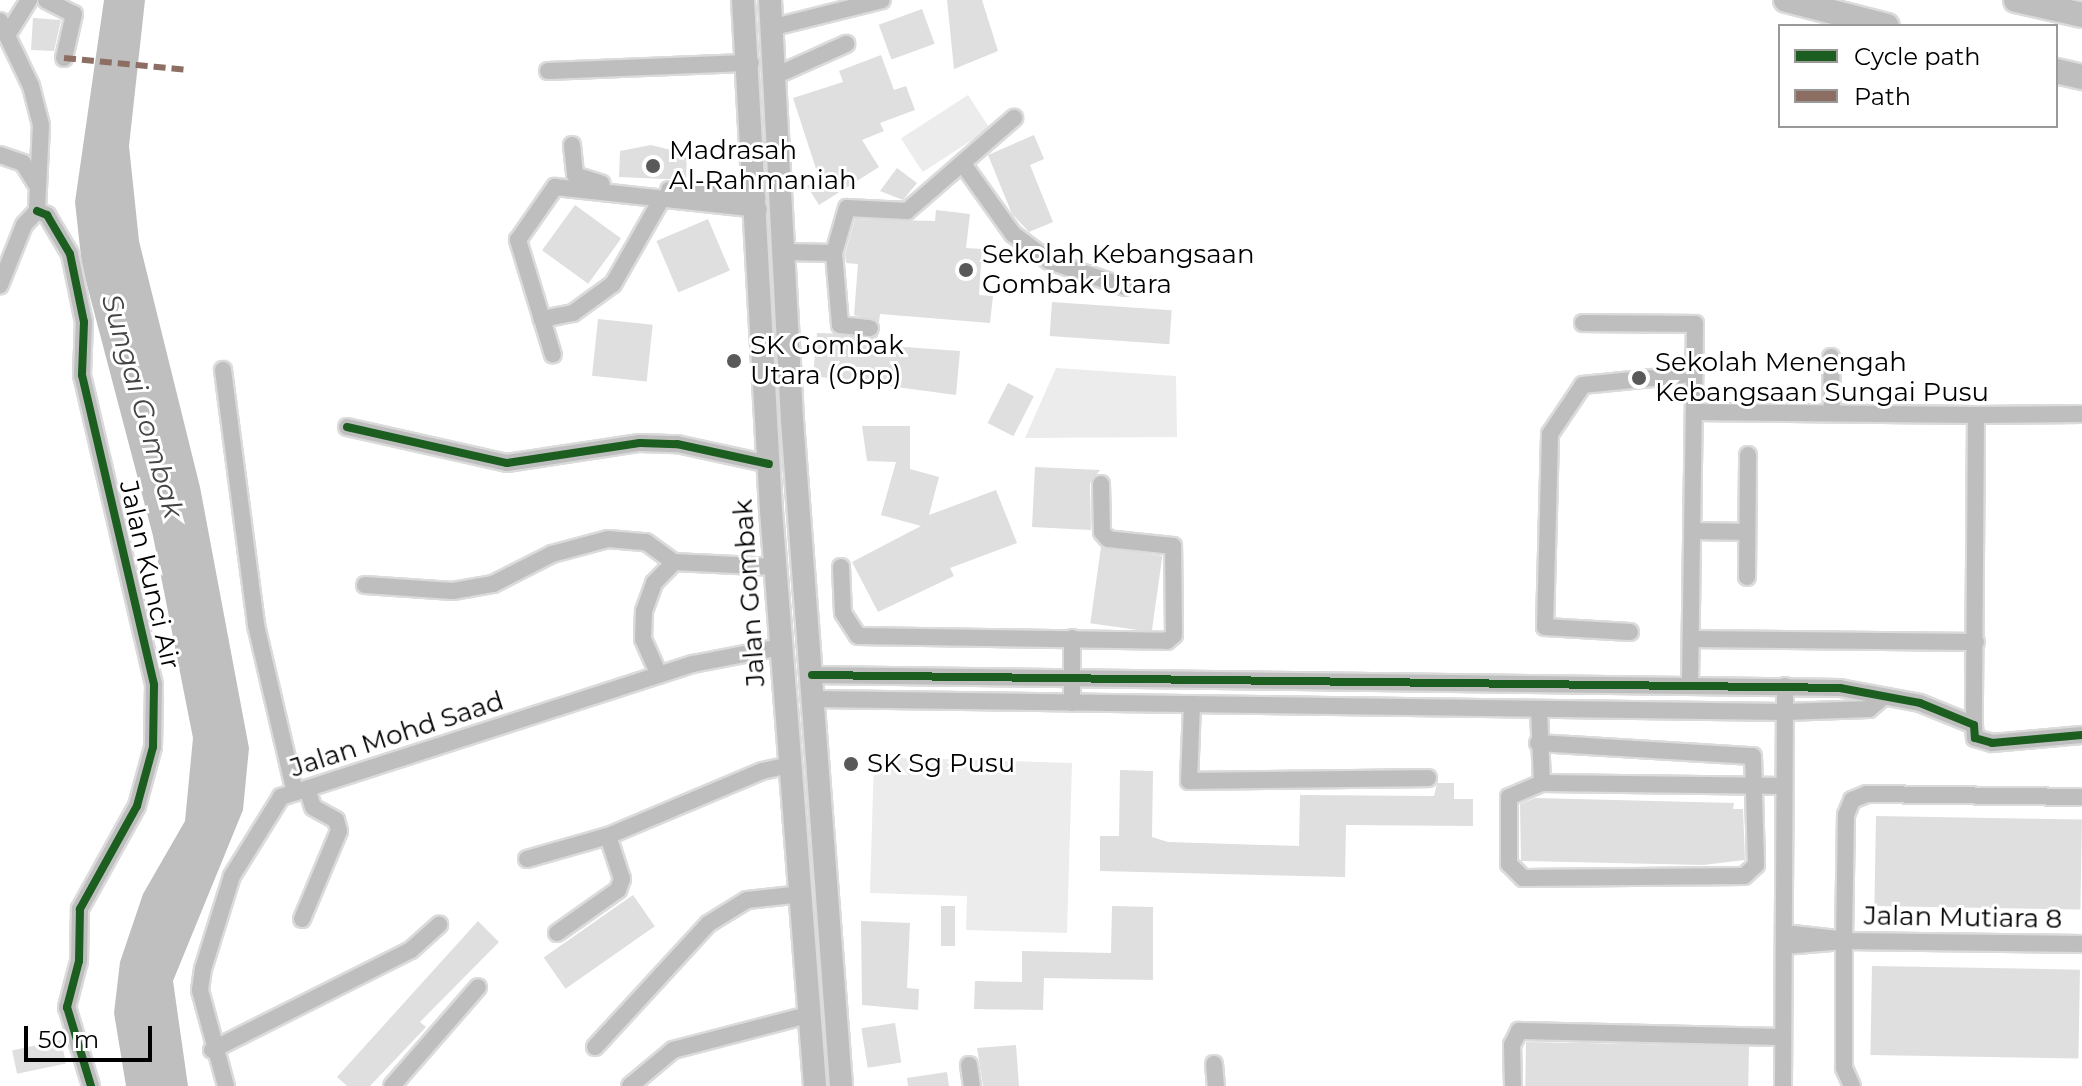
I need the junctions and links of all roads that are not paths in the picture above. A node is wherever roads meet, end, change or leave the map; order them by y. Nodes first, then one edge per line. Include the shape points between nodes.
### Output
1 (29, 0) edge
2 (46, 0) edge
3 (743, 0) edge
4 (770, 0) edge
5 (882, 0) edge
6 (1786, 0) edge
7 (2016, 0) edge
8 (2082, 15) edge
9 (1879, 24) edge
10 (4, 26) edge
11 (774, 27) junction
12 (846, 44) dead end
13 (64, 58) dead end
14 (751, 63) junction
15 (548, 71) dead end
16 (2058, 71) edge
17 (777, 75) junction
18 (2082, 77) edge
19 (1014, 118) dead end
20 (572, 145) dead end
21 (0, 155) edge
22 (963, 164) junction
23 (38, 187) junction
24 (661, 200) junction
25 (758, 204) junction
26 (37, 211) junction
27 (786, 252) junction
28 (834, 253) junction
29 (0, 285) edge
30 (1125, 287) dead end
31 (542, 319) junction
32 (1583, 323) dead end
33 (870, 328) dead end
34 (553, 354) dead end
35 (1831, 357) dead end
36 (223, 370) dead end
37 (1694, 374) junction
38 (1694, 412) junction
39 (1832, 412) junction
40 (2082, 414) edge
41 (1976, 415) junction
42 (347, 427) dead end
43 (1748, 455) dead end
44 (769, 464) junction
45 (1101, 484) dead end
46 (1693, 531) junction
47 (1747, 532) junction
48 (674, 562) junction
49 (776, 567) junction
50 (841, 567) dead end
51 (1747, 577) dead end
52 (365, 585) dead end
53 (1630, 632) dead end
54 (1072, 638) junction
55 (1692, 639) junction
56 (1976, 642) junction
57 (781, 647) junction
58 (659, 675) junction
59 (812, 675) junction
60 (1073, 678) junction
61 (1406, 682) junction
62 (1690, 685) junction
63 (1785, 686) junction
64 (1882, 698) junction
65 (814, 699) junction
66 (1072, 703) junction
67 (1192, 704) junction
68 (1404, 707) junction
69 (1539, 709) junction
70 (1785, 712) junction
71 (1974, 725) junction
72 (2082, 735) edge
73 (1538, 743) junction
74 (791, 765) junction
75 (1428, 778) dead end
76 (1542, 783) junction
77 (1756, 786) junction
78 (1784, 786) junction
79 (301, 791) junction
80 (2082, 797) edge
81 (608, 836) junction
82 (527, 859) dead end
83 (802, 894) junction
84 (302, 919) dead end
85 (439, 925) dead end
86 (557, 933) dead end
87 (1784, 940) junction
88 (1844, 941) junction
89 (2082, 944) edge
90 (478, 987) dead end
91 (811, 1014) junction
92 (1783, 1037) junction
93 (595, 1047) dead end
94 (212, 1050) junction
95 (1214, 1064) dead end
96 (969, 1065) dead end
97 (91, 1086) edge
98 (226, 1086) edge
99 (392, 1086) edge
100 (630, 1086) edge
101 (815, 1086) edge
102 (841, 1086) edge
103 (972, 1086) edge
104 (1216, 1086) edge
105 (1513, 1086) edge
106 (1783, 1086) edge
107 (1852, 1086) edge

1 - 10 street
2 - 13 street via 74,14
3 - 14 main road, Jalan Gombak
4 - 11 main road, Jalan Gombak
5 - 11 street
6 - 9 highway
7 - 8 highway
10 - 23 street via 41,125
11 - 17 main road, Jalan Gombak
12 - 17 street
14 - 15 street
14 - 25 main road, Jalan Gombak
16 - 18 highway
17 - 27 main road, Jalan Gombak
19 - 22 street
20 - 25 street via 575,175 588,183
21 - 23 street via 23,163
22 - 28 street via 907,211 847,208
22 - 30 street via 1025,243 1049,261
23 - 26 street
24 - 25 street
24 - 31 street via 613,284 573,313
24 - 31 street via 555,187 518,240
25 - 44 main road, Jalan Gombak
26 - 29 street via 24,225
26 - 97 street, Jalan Kunci Air via 47,215 70,254 84,322 82,375 154,685 153,747 137,806 80,909 79,961 67,1007
27 - 28 street
27 - 59 main road, Jalan Gombak
28 - 33 street via 840,325
31 - 34 street
32 - 37 street via 1695,324
35 - 39 street
36 - 79 street via 256,625
37 - 38 street
37 - 53 street via 1583,385 1550,434 1545,627
38 - 39 street
38 - 46 street
39 - 41 street
40 - 41 street
41 - 56 street
42 - 44 street via 507,463 640,443 677,444
43 - 47 street
44 - 49 main road, Jalan Gombak
45 - 54 street via 1102,532 1108,539 1173,546 1174,635 1167,641
46 - 47 street
46 - 55 street
47 - 51 street
48 - 49 street
48 - 52 street via 646,542 608,539 552,554 493,584 453,591
48 - 58 street via 654,583 644,611 643,639
49 - 57 main road, Jalan Gombak
50 - 54 street via 843,613 858,636
54 - 60 street
55 - 56 street
55 - 62 street
56 - 71 street
57 - 58 street, Jalan Mohd Saad
57 - 74 main road, Jalan Gombak
58 - 79 street, Jalan Mohd Saad
59 - 60 street
59 - 65 main road, Jalan Gombak
60 - 61 street
60 - 66 street
61 - 62 street
61 - 68 street
62 - 63 street
63 - 64 street via 1872,691
63 - 70 street
64 - 70 street via 1869,709
64 - 71 street via 1920,703
65 - 66 street
65 - 102 main road, Jalan Gombak
66 - 67 street
67 - 68 street
67 - 75 street via 1189,781
68 - 69 street
69 - 70 street
69 - 73 street
70 - 78 street
71 - 72 street via 1975,738 1992,743
73 - 76 street
73 - 77 street via 1753,756
74 - 81 street via 762,771
74 - 83 main road, Jalan Gombak
76 - 77 street
76 - 77 street via 1509,797 1509,864 1523,878 1751,873
77 - 78 street
78 - 87 street
79 - 84 street via 313,807 336,820 338,840
79 - 94 street, Jalan Mohd Saad via 281,797 232,876 200,990
80 - 88 street via 1856,797 1847,809
81 - 82 street
81 - 86 street via 622,879 618,890
83 - 91 main road, Jalan Gombak
83 - 93 street via 747,900 708,924
85 - 94 street via 411,950
87 - 88 street, Jalan Mutiara 8
87 - 92 street
88 - 89 street, Jalan Mutiara 8
88 - 107 street via 1844,1068
90 - 99 street
91 - 100 street via 673,1050
91 - 101 main road, Jalan Gombak
92 - 105 street via 1519,1031 1512,1045
92 - 106 street
94 - 98 street, Jalan Mohd Saad
95 - 104 street
96 - 103 street

